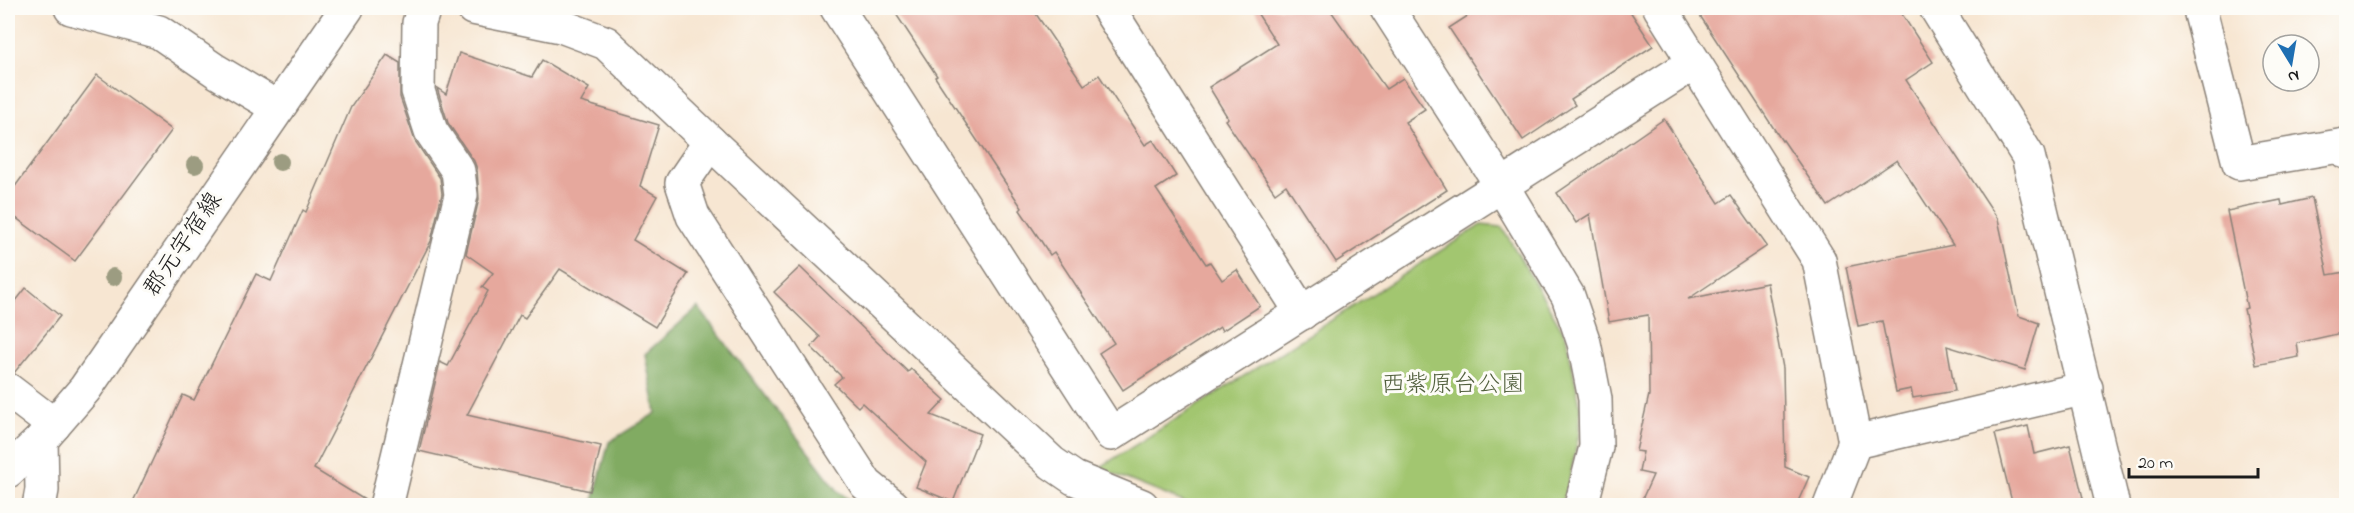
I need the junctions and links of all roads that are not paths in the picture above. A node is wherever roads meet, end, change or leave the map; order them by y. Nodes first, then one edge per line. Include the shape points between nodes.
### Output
1 (71, 8) edge
2 (347, 8) edge
3 (424, 8) edge
4 (473, 8) edge
5 (837, 8) edge
6 (1108, 8) edge
7 (1387, 8) edge
8 (1660, 8) edge
9 (1936, 8) edge
10 (2201, 8) edge
11 (1694, 63) junction
12 (278, 108) junction
13 (710, 142) junction
14 (2346, 152) edge
15 (1502, 186) junction
16 (1302, 313) junction
17 (2086, 388) junction
18 (8, 390) edge
19 (47, 433) junction
20 (1855, 442) junction
21 (8, 471) edge
22 (39, 506) edge
23 (386, 506) edge
24 (893, 506) edge
25 (1142, 506) edge
26 (1581, 506) edge
27 (1830, 506) edge
28 (2112, 506) edge

1 - 12 street via 159,32
2 - 12 street, 郡元宇宿線
3 - 23 street via 419,23 418,90 431,131 459,171 461,195
4 - 13 street via 561,26 606,43
5 - 16 street via 1111,434
6 - 16 street
7 - 15 street
8 - 11 street
9 - 17 street via 2028,156
10 - 14 street via 2239,163 2345,145
11 - 15 street
11 - 20 street via 1819,260
12 - 19 street, 郡元宇宿線 via 85,389
13 - 24 street via 682,183 693,216 866,484
13 - 25 street via 1052,463 1074,478
15 - 16 street
15 - 26 street via 1568,296 1584,343 1595,399 1596,447
17 - 20 street
17 - 28 street
18 - 19 street
19 - 21 street, 郡元宇宿線
19 - 22 street
20 - 27 street

